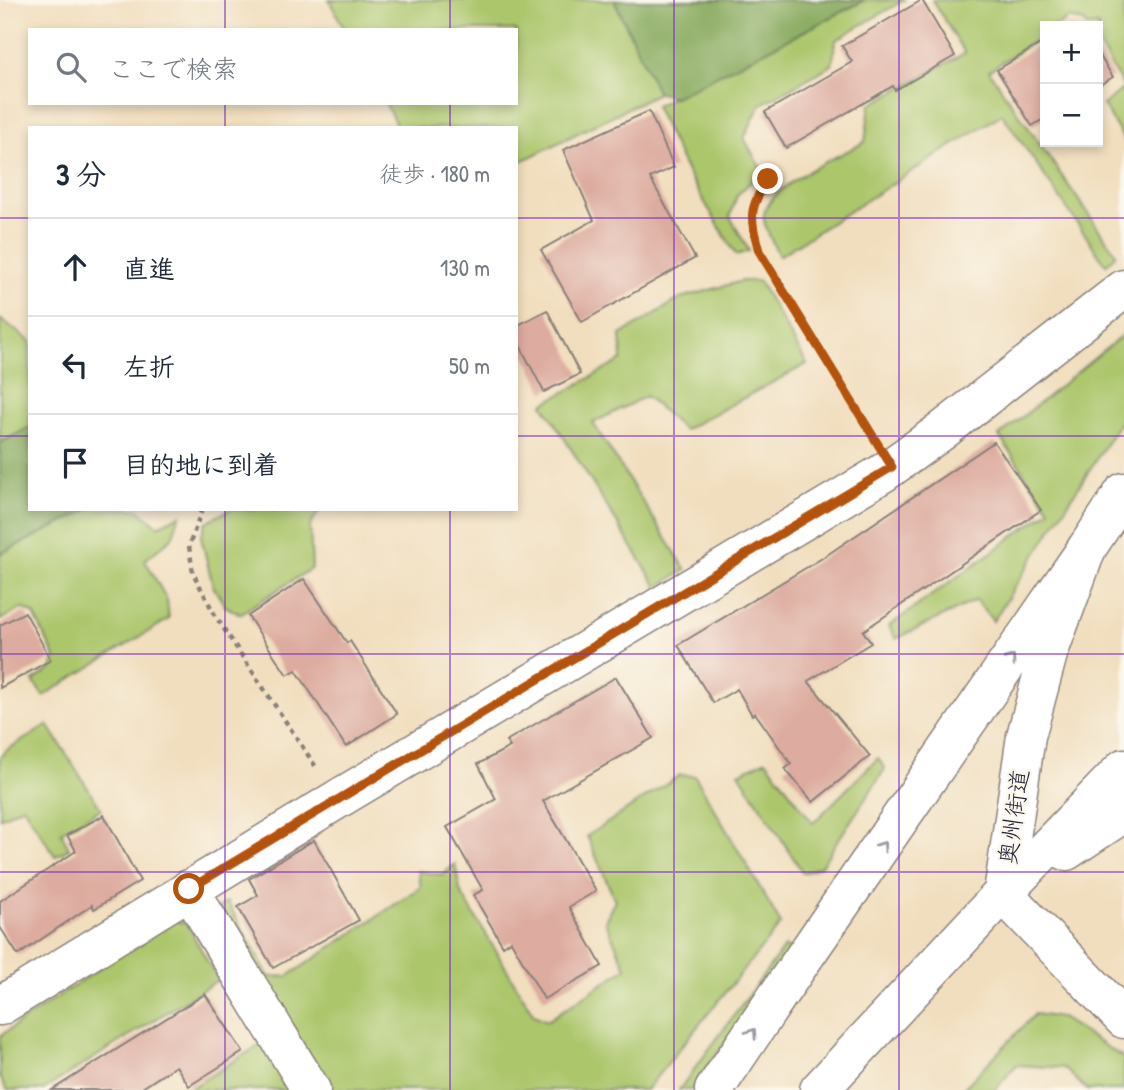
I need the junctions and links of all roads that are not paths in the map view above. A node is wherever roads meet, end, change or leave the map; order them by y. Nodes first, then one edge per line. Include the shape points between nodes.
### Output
1 (1124, 289) edge
2 (1124, 492) edge
3 (1087, 548) junction
4 (1124, 768) edge
5 (1124, 813) edge
6 (189, 889) junction
7 (1003, 893) junction
8 (0, 1006) edge
9 (1124, 1019) edge
10 (311, 1090) edge
11 (714, 1090) edge
12 (820, 1090) edge

1 - 6 main road via 892,467
2 - 3 main road, 奥州街道
3 - 7 main road, 奥州街道 via 1048,654 1026,736
11 -> 3 main road
4 - 7 main road
5 - 7 main road
6 - 8 main road
6 - 10 main road
7 - 9 main road
7 - 12 main road, 奥州街道

